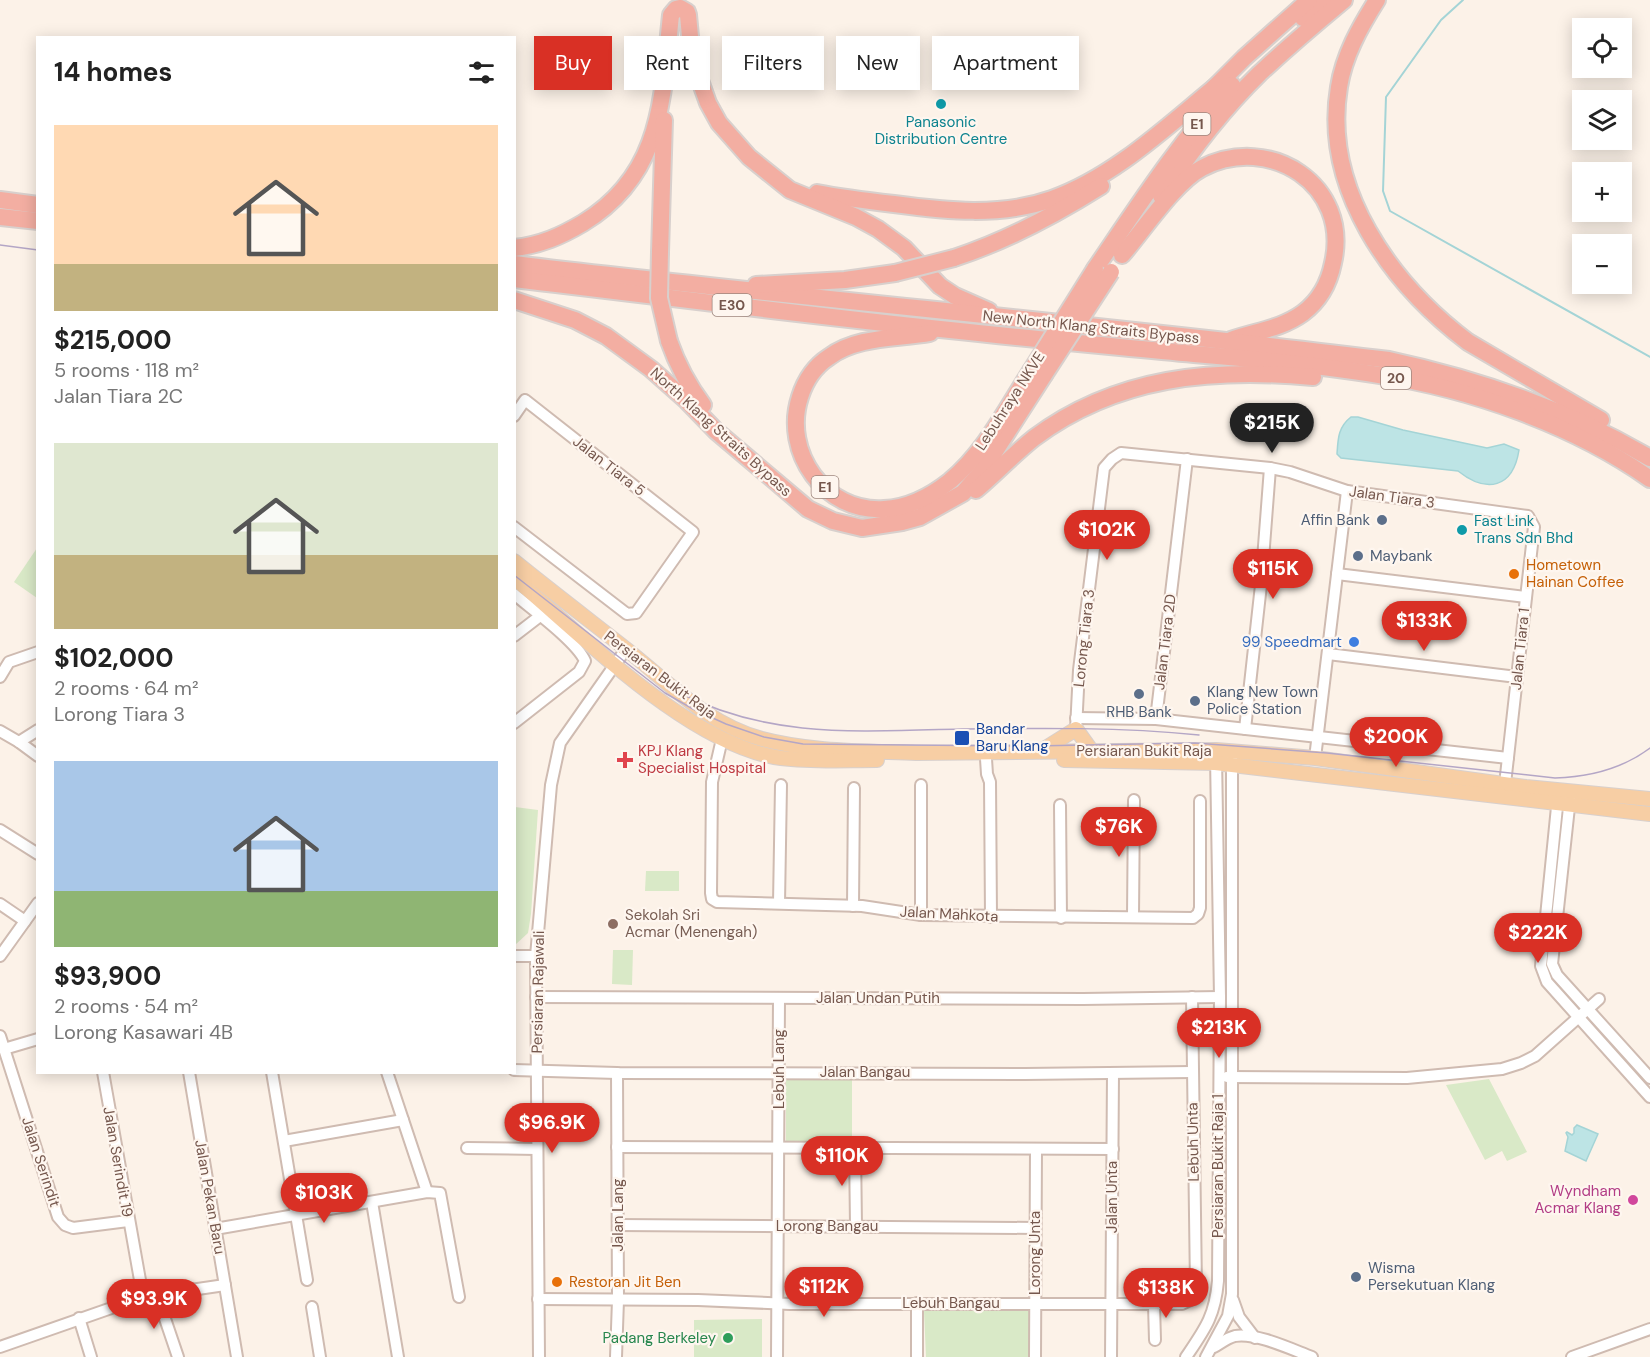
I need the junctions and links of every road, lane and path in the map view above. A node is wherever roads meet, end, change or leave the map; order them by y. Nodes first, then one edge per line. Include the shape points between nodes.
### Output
1 (1309, 0) edge
2 (1324, 0) edge
3 (1344, 0) edge
4 (1377, 0) edge
5 (671, 8) edge
6 (689, 8) edge
7 (668, 36) edge
8 (1220, 83) junction
9 (662, 90) edge
10 (663, 90) edge
11 (776, 181) junction
12 (0, 200) edge
13 (36, 205) edge
14 (0, 217) edge
15 (36, 221) edge
16 (516, 248) edge
17 (1122, 255) junction
18 (516, 264) edge
19 (1103, 271) junction
20 (516, 279) edge
21 (738, 290) junction
22 (516, 301) edge
23 (1010, 317) junction
24 (949, 330) junction
25 (1227, 341) junction
26 (1123, 347) joint
27 (1037, 373) junction
28 (1442, 388) junction
29 (516, 413) edge
30 (1650, 447) edge
31 (736, 448) junction
32 (1650, 458) edge
33 (1187, 459) junction
34 (1270, 468) junction
35 (1650, 479) edge
36 (1347, 491) junction
37 (1528, 516) joint
38 (862, 528) junction
39 (516, 529) edge
40 (516, 563) edge
41 (1337, 574) junction
42 (516, 580) edge
43 (516, 596) edge
44 (1526, 597) junction
45 (540, 616) junction
46 (516, 634) edge
47 (626, 649) junction
48 (36, 653) edge
49 (1328, 654) junction
50 (615, 664) junction
51 (0, 677) edge
52 (1517, 677) junction
53 (1156, 719) junction
54 (516, 721) edge
55 (1076, 724) junction
56 (1245, 729) junction
57 (0, 731) edge
58 (36, 731) edge
59 (1318, 737) junction
60 (722, 739) junction
61 (19, 742) junction
62 (1091, 750) junction
63 (1039, 752) junction
64 (36, 755) edge
65 (1216, 756) junction
66 (1232, 758) junction
67 (1315, 758) junction
68 (1508, 758) junction
69 (990, 759) junction
70 (1505, 784) junction
71 (781, 785) dead end
72 (921, 785) dead end
73 (854, 788) dead end
74 (1564, 798) junction
75 (1650, 798) edge
76 (1134, 800) dead end
77 (1200, 801) dead end
78 (1060, 805) dead end
79 (1650, 814) edge
80 (0, 830) edge
81 (36, 853) edge
82 (779, 903) junction
83 (0, 904) edge
84 (36, 906) edge
85 (853, 906) junction
86 (921, 915) junction
87 (1133, 916) junction
88 (991, 917) junction
89 (1061, 918) junction
90 (25, 921) junction
91 (0, 956) edge
92 (516, 956) edge
93 (536, 956) junction
94 (1192, 997) junction
95 (1220, 997) junction
96 (536, 998) junction
97 (779, 998) junction
98 (1599, 999) dead end
99 (1587, 1009) junction
100 (1578, 1017) junction
101 (0, 1036) edge
102 (36, 1040) edge
103 (4, 1048) junction
104 (516, 1070) edge
105 (537, 1071) junction
106 (617, 1072) junction
107 (779, 1072) junction
108 (1192, 1072) junction
109 (1113, 1073) junction
110 (103, 1074) edge
111 (189, 1074) edge
112 (272, 1074) edge
113 (388, 1074) edge
114 (1218, 1077) junction
115 (1233, 1077) junction
116 (1650, 1078) edge
117 (1650, 1097) edge
118 (403, 1120) junction
119 (284, 1141) junction
120 (467, 1148) dead end
121 (617, 1148) junction
122 (779, 1148) junction
123 (855, 1148) junction
124 (537, 1149) junction
125 (1036, 1149) junction
126 (1113, 1149) junction
127 (427, 1192) junction
128 (372, 1202) junction
129 (296, 1215) junction
130 (128, 1221) junction
131 (618, 1225) junction
132 (779, 1226) junction
133 (856, 1227) junction
134 (1035, 1228) junction
135 (215, 1229) junction
136 (307, 1281) dead end
137 (225, 1285) junction
138 (1196, 1287) joint
139 (1232, 1294) junction
140 (157, 1295) junction
141 (143, 1297) junction
142 (459, 1297) dead end
143 (538, 1299) junction
144 (618, 1300) junction
145 (779, 1303) junction
146 (917, 1303) junction
147 (1035, 1303) junction
148 (1111, 1305) junction
149 (1154, 1305) junction
150 (312, 1307) dead end
151 (79, 1318) junction
152 (1650, 1330) edge
153 (1255, 1338) junction
154 (1155, 1340) dead end
155 (1, 1344) edge
156 (1209, 1353) edge
157 (538, 1356) edge
158 (6, 1357) edge
159 (91, 1357) edge
160 (178, 1357) edge
161 (237, 1357) edge
162 (320, 1357) edge
163 (398, 1357) edge
164 (616, 1357) edge
165 (777, 1357) edge
166 (917, 1357) edge
167 (1035, 1357) edge
168 (1111, 1357) edge
169 (1186, 1357) edge
170 (1312, 1357) edge
171 (1572, 1357) edge

1 - 8 highway
2 - 19 highway, E1 via 1259,57 1206,112 1173,154
3 - 17 highway via 1259,74 1220,116 1183,162
4 - 30 highway via 1352,43 1339,85 1335,118 1340,161 1357,206 1382,252 1401,281 1468,342
5 - 6 highway
5 - 7 highway
6 - 11 highway via 692,58 708,103 732,140
8 - 11 highway via 1125,159 1088,183 1053,199 1019,208 923,208 840,198
8 - 21 highway, bridge via 1157,143 1108,181 1000,241 895,273 845,280 762,283
9 - 16 highway via 642,164 618,195 603,210 558,238
10 - 31 highway, bridge via 659,298 676,361 689,386
11 - 23 highway via 878,229 940,286 955,296
12 - 13 highway
14 - 15 highway
17 - 19 highway
17 - 25 highway via 1176,191 1207,166 1228,158 1266,158 1305,177 1322,195 1335,224 1334,258 1327,283 1296,318
18 - 21 highway, New North Klang Straits Bypass / E30
19 - 27 highway, North Klang Straits Bypass, bridge
20 - 24 highway, E30
21 - 23 highway, New North Klang Straits Bypass / E30
22 - 31 highway, North Klang Straits Bypass via 575,320 606,336 651,369
23 - 25 highway, New North Klang Straits Bypass / E30
24 - 26 highway, E30
24 - 27 highway, Lebuhraya NKVE / E1 via 866,341 828,357 813,372 797,404 798,449 823,486 842,500 882,509 900,507 929,495 965,467
25 - 32 highway, New North Klang Straits Bypass / 20 via 1389,360 1447,373 1577,419
26 - 28 highway, 20 via 1381,375
27 - 38 highway, North Klang Straits Bypass via 983,470 963,493 920,517
28 - 35 highway, 20 via 1522,414 1584,440
28 - 38 highway via 1237,373 1165,380 1075,412 1034,438 945,513 904,528
29 - 39 street, Jalan Tiara 5 via 525,400 693,532 636,613 627,614
31 - 38 highway, North Klang Straits Bypass via 808,509 833,521
33 - 34 street, Jalan Tiara 3
33 - 53 street, Jalan Tiara 2D
33 - 55 street, Lorong Tiara 3 via 1121,453 1104,468
34 - 36 street, Jalan Tiara 3
34 - 56 street
36 - 37 street, Jalan Tiara 3
36 - 41 street
37 - 44 street, Jalan Tiara 1 via 1534,527
40 - 47 main road, Persiaran Bukit Raja
41 - 44 street
41 - 49 street
42 - 50 main road, Persiaran Bukit Raja
43 - 45 street
44 - 52 street, Jalan Tiara 1
45 - 46 street
45 - 54 street via 585,661 579,672
47 - 50 street, Persiaran Rajawali
47 - 63 main road, Persiaran Bukit Raja via 696,706 734,729 760,739 871,752
48 - 51 street via 9,662
49 - 52 street
49 - 59 street
50 - 60 main road, Persiaran Bukit Raja
50 - 93 street, Persiaran Rajawali via 560,743 551,785
52 - 68 street, Jalan Tiara 1
53 - 55 street
53 - 56 street
55 - 62 main road
55 - 63 main road
56 - 59 street
57 - 61 street
58 - 61 street
59 - 67 street
59 - 68 street
60 - 69 main road, Persiaran Bukit Raja via 750,750 790,758
60 - 82 street, Jalan Mahkota via 712,782 712,899
61 - 64 street
62 - 63 main road, Persiaran Bukit Raja
62 - 65 main road, Persiaran Bukit Raja
65 - 66 main road, Persiaran Bukit Raja
65 - 69 main road, Persiaran Bukit Raja
65 - 95 street, Persiaran Bukit Raja 1
66 - 67 main road, Persiaran Bukit Raja
66 - 74 main road, Persiaran Bukit Raja
66 - 115 street, Persiaran Bukit Raja 1
67 - 70 main road, Persiaran Bukit Raja
68 - 70 street, Jalan Tiara 1
69 - 88 street via 994,774 990,782
70 - 74 main road, Persiaran Bukit Raja
71 - 82 street
72 - 86 street
73 - 85 street
74 - 75 main road, Persiaran Bukit Raja
74 - 79 main road, Persiaran Bukit Raja
74 - 99 street via 1552,964
74 - 100 street via 1541,966 1548,982
76 - 87 street
77 - 87 street, Jalan Mahkota via 1198,914 1193,918
78 - 89 street
80 - 81 street
82 - 85 street, Jalan Mahkota
83 - 90 street
84 - 90 street
85 - 86 street, Jalan Mahkota
86 - 88 street, Jalan Mahkota
87 - 89 street, Jalan Mahkota
88 - 89 street, Jalan Mahkota
90 - 91 street
92 - 93 street
93 - 96 street, Persiaran Rajawali
94 - 95 street, Jalan Undan Putih
94 - 97 street, Jalan Undan Putih
94 - 108 street, Lebuh Unta
95 - 114 street, Persiaran Bukit Raja 1
96 - 97 street, Jalan Undan Putih
96 - 105 street, Persiaran Rajawali
97 - 107 street, Lebuh Lang
98 - 99 street
99 - 100 street
99 - 116 street
100 - 115 street via 1535,1056 1502,1069 1407,1078
100 - 117 street
101 - 103 street, Jalan Serindit
102 - 103 street
103 - 130 street, Jalan Serindit via 58,1217 73,1228
104 - 105 street, Jalan Bangau
105 - 106 street, Jalan Bangau
105 - 124 street, Persiaran Rajawali
106 - 107 street, Jalan Bangau
106 - 121 street, Jalan Lang
107 - 109 street, Jalan Bangau
107 - 122 street, Lebuh Lang
108 - 109 street, Jalan Bangau
108 - 138 street, Lebuh Unta
109 - 126 street, Jalan Unta
110 - 130 street, Jalan Serindit 19
111 - 135 street, Jalan Pekan Baru
112 - 119 street
113 - 118 street
114 - 115 street
114 - 169 street, Persiaran Bukit Raja 1 via 1216,1303 1209,1324
115 - 139 street, Persiaran Bukit Raja 1
118 - 119 street
118 - 127 street
119 - 129 street
120 - 124 street
121 - 122 street
121 - 131 street, Jalan Lang
122 - 123 street
122 - 132 street, Lebuh Lang
123 - 125 street
123 - 133 street
124 - 143 street, Persiaran Rajawali
125 - 126 street
125 - 134 street, Lorong Unta
126 - 148 street, Jalan Unta
127 - 128 street
127 - 142 street via 440,1193
128 - 129 street
128 - 163 street
129 - 135 street
129 - 136 street
130 - 141 street, Jalan Serindit 19
131 - 132 street, Lorong Bangau
131 - 144 street, Jalan Lang
132 - 133 street, Lorong Bangau
132 - 145 street, Lebuh Lang
133 - 134 street, Lorong Bangau
134 - 147 street, Lorong Unta
135 - 137 street, Jalan Pekan Baru
137 - 140 street
137 - 161 street, Jalan Pekan Baru
138 - 149 street, Lebuh Bangau via 1190,1300 1182,1304
139 - 153 street via 1239,1317
139 - 156 street, Persiaran Bukit Raja 1 via 1228,1316
140 - 141 street
140 - 160 street
141 - 151 street
143 - 144 street, Lebuh Bangau
143 - 157 street, Persiaran Rajawali
144 - 145 street, Lebuh Bangau
144 - 164 street, Jalan Lang
145 - 146 street, Lebuh Bangau
145 - 165 street, Lebuh Lang
146 - 147 street, Lebuh Bangau
146 - 166 street
147 - 148 street, Lebuh Bangau
147 - 167 street, Lorong Unta
148 - 149 street, Lebuh Bangau
148 - 168 street, Jalan Unta
149 - 154 street
150 - 162 street
151 - 155 street
151 - 159 street
152 - 171 street
153 - 156 street via 1236,1336 1224,1340
153 - 170 street
155 - 158 street

